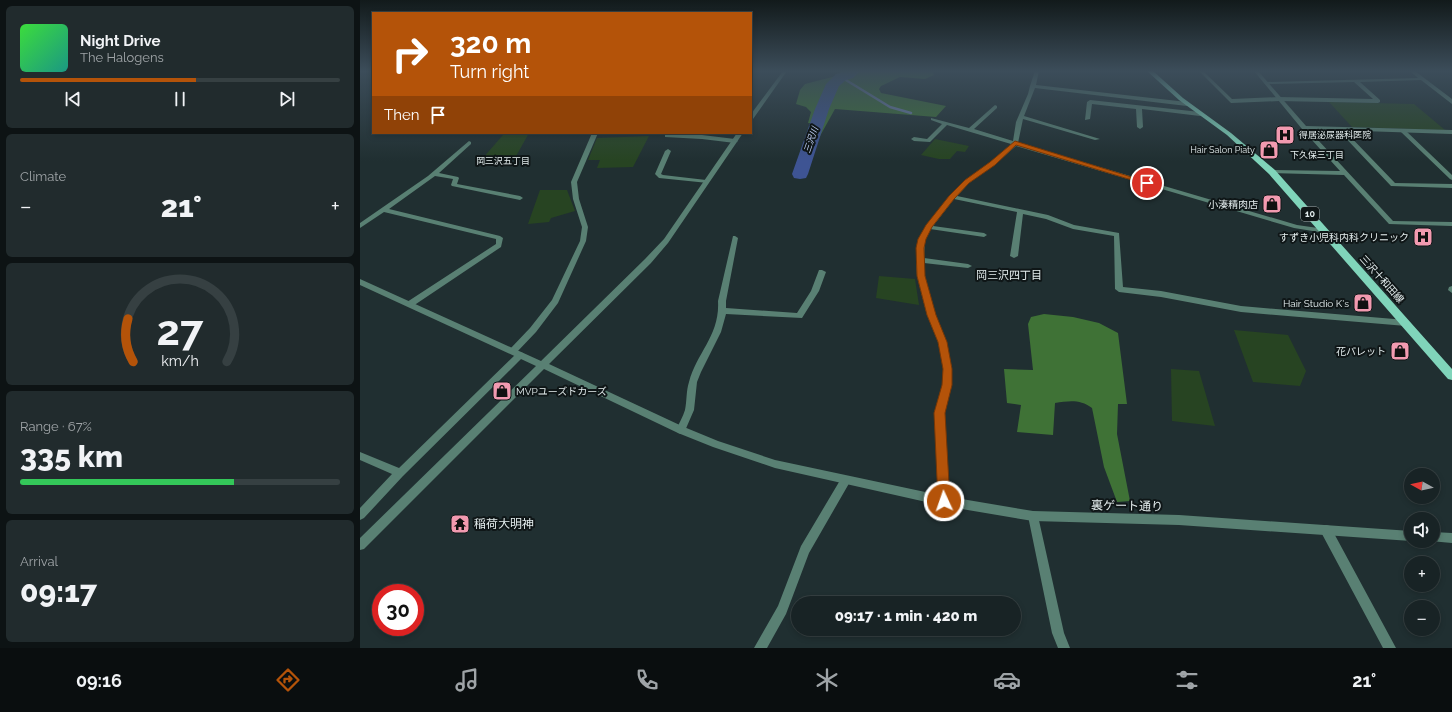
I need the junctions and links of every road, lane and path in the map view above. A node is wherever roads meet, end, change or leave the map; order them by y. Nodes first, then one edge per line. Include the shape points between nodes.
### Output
1 (763, 101) edge
2 (1028, 101) edge
3 (1163, 101) edge
4 (1184, 101) edge
5 (1281, 101) edge
6 (1187, 104) junction
7 (995, 107) dead end
8 (1139, 107) junction
9 (1200, 114) junction
10 (752, 117) edge
11 (1021, 117) junction
12 (933, 119) dead end
13 (1087, 119) dead end
14 (946, 123) junction
15 (1140, 127) dead end
16 (1304, 128) junction
17 (1340, 129) junction
18 (970, 130) junction
19 (1403, 131) junction
20 (1452, 132) edge
21 (595, 134) edge
22 (739, 134) edge
23 (667, 136) dead end
24 (914, 138) dead end
25 (1097, 139) dead end
26 (734, 141) junction
27 (469, 143) dead end
28 (1015, 143) junction
29 (668, 151) dead end
30 (1272, 172) junction
31 (1345, 173) junction
32 (435, 174) junction
33 (1452, 178) edge
34 (706, 182) junction
35 (1452, 186) edge
36 (952, 197) junction
37 (520, 198) dead end
38 (384, 210) junction
39 (1020, 212) junction
40 (1452, 224) edge
41 (360, 226) edge
42 (928, 227) junction
43 (1325, 231) junction
44 (984, 235) dead end
45 (735, 238) dead end
46 (1014, 256) dead end
47 (920, 260) junction
48 (968, 266) dead end
49 (822, 272) dead end
50 (360, 282) edge
51 (410, 304) junction
52 (724, 311) junction
53 (1406, 323) junction
54 (516, 353) junction
55 (543, 366) junction
56 (1452, 376) edge
57 (681, 430) junction
58 (360, 456) edge
59 (400, 473) junction
60 (846, 480) junction
61 (944, 501) junction
62 (360, 515) edge
63 (1033, 516) junction
64 (1326, 530) junction
65 (1404, 536) edge
66 (1440, 537) edge
67 (1452, 538) edge
68 (360, 545) edge
69 (760, 648) edge
70 (1064, 648) edge
71 (1390, 648) edge

1 - 10 street
2 - 11 street
3 - 6 street
4 - 6 main road, 三沢十和田線 / 10
5 - 16 street
6 - 9 main road, 三沢十和田線 / 10
7 - 18 street
8 - 9 street
8 - 13 street via 1090,102
8 - 15 street
9 - 30 main road, 三沢十和田線 / 10 via 1229,134
11 - 25 street
11 - 28 street
12 - 14 street
14 - 18 street
14 - 24 street via 928,141
16 - 17 street
16 - 31 street
17 - 19 street
17 - 35 street via 1393,184
18 - 28 street
19 - 20 street
19 - 33 street
21 - 54 street via 574,182 576,199 585,227 583,241 555,301
22 - 26 street
23 - 26 street
26 - 34 street
27 - 32 street
28 - 36 street
28 - 43 street via 1296,227
29 - 34 street via 658,174 661,177
30 - 31 street
30 - 43 main road, 三沢十和田線 / 10
31 - 40 street via 1391,223
32 - 37 street via 456,178 454,185
32 - 38 street
34 - 55 street via 666,241
36 - 39 street
36 - 42 street
38 - 41 street
38 - 51 street via 500,238 499,245
39 - 46 street
39 - 53 street via 1048,217 1073,227 1117,234 1119,289 1241,309
42 - 44 street
42 - 47 street via 922,239
43 - 53 main road, 三沢十和田線 / 10
45 - 52 street via 722,302
47 - 48 street
47 - 61 street via 921,276 948,369 947,385 939,413
49 - 52 street via 815,291 799,316
50 - 51 street, 裏ゲート通り
51 - 54 street, 裏ゲート通り
52 - 57 street via 720,326 693,382 688,412
53 - 56 main road, 三沢十和田線 / 10
54 - 55 street, 裏ゲート通り
54 - 59 street
55 - 57 street, 裏ゲート通り
55 - 68 street
57 - 60 street, 裏ゲート通り via 775,464
58 - 59 street
59 - 62 street
60 - 61 street, 裏ゲート通り
60 - 69 street via 805,550 782,610
61 - 63 street, 裏ゲート通り
63 - 64 street, 裏ゲート通り via 1179,520
63 - 70 street via 1058,633
64 - 65 street, 裏ゲート通り
64 - 71 street
66 - 67 street

